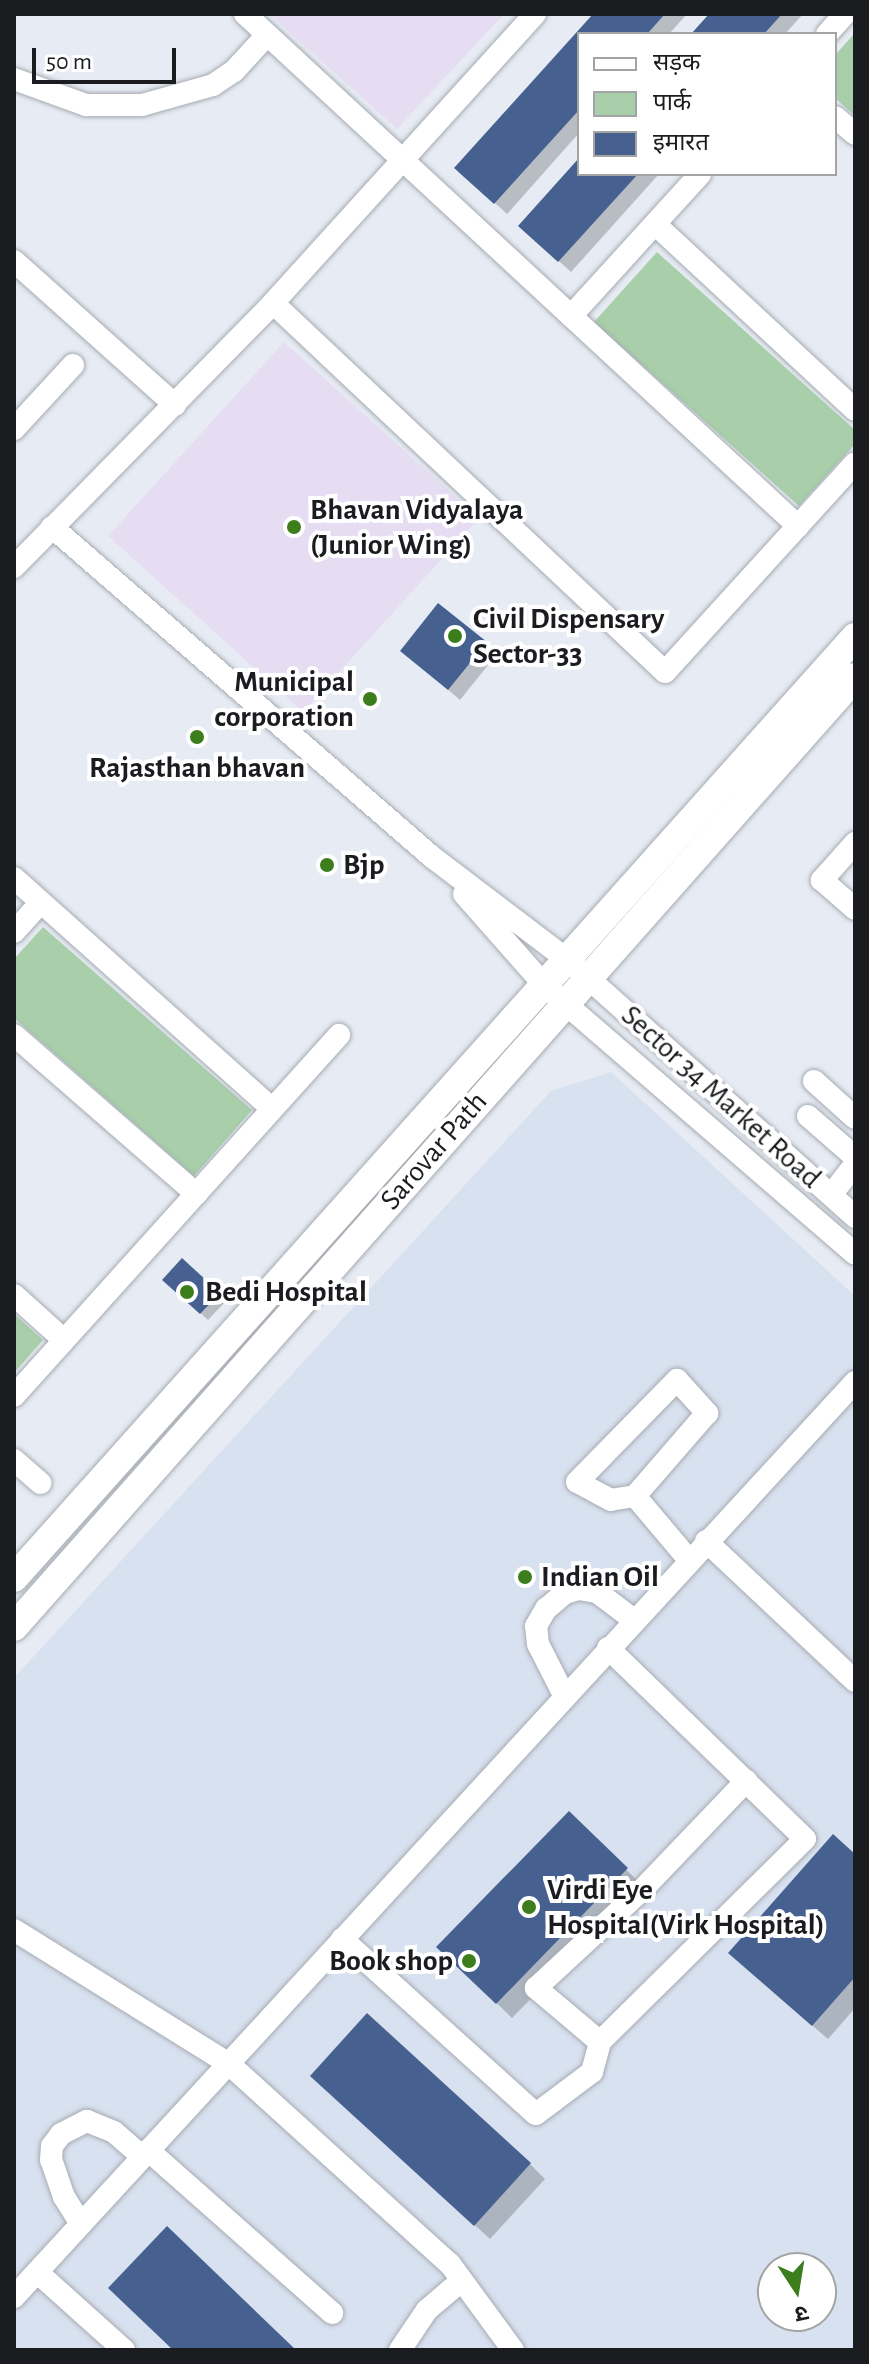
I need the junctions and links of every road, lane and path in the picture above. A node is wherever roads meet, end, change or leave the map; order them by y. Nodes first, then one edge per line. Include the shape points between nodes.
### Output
1 (245, 14) edge
2 (535, 14) edge
3 (845, 14) edge
4 (829, 32) edge
5 (267, 35) junction
6 (14, 79) edge
7 (837, 119) edge
8 (855, 134) edge
9 (402, 162) junction
10 (698, 176) edge
11 (655, 224) junction
12 (14, 261) edge
13 (273, 303) junction
14 (571, 316) junction
15 (73, 365) dead end
16 (175, 405) junction
17 (855, 410) edge
18 (14, 429) edge
19 (855, 463) edge
20 (798, 526) junction
21 (52, 527) junction
22 (14, 567) edge
23 (855, 637) edge
24 (855, 677) edge
25 (855, 843) edge
26 (432, 857) junction
27 (14, 878) edge
28 (41, 902) junction
29 (855, 909) edge
30 (14, 932) edge
31 (578, 969) junction
32 (555, 996) junction
33 (14, 1035) edge
34 (339, 1035) dead end
35 (814, 1081) dead end
36 (272, 1109) junction
37 (808, 1116) dead end
38 (855, 1118) edge
39 (855, 1157) edge
40 (855, 1164) edge
41 (196, 1194) junction
42 (831, 1195) junction
43 (855, 1217) edge
44 (855, 1254) edge
45 (14, 1295) edge
46 (64, 1340) junction
47 (855, 1382) edge
48 (14, 1396) edge
49 (14, 1460) edge
50 (40, 1483) dead end
51 (635, 1496) junction
52 (706, 1541) junction
53 (689, 1560) junction
54 (14, 1578) edge
55 (634, 1620) junction
56 (14, 1627) edge
57 (608, 1648) junction
58 (855, 1681) edge
59 (564, 1695) junction
60 (746, 1781) junction
61 (14, 1930) edge
62 (342, 1939) junction
63 (600, 2042) junction
64 (228, 2063) junction
65 (146, 2154) junction
66 (81, 2224) junction
67 (37, 2272) junction
68 (461, 2281) junction
69 (14, 2297) edge
70 (332, 2313) dead end
71 (124, 2350) edge
72 (400, 2350) edge
73 (513, 2350) edge

1 - 5 street
2 - 9 street
3 - 4 street
5 - 6 street via 213,85 142,105 105,108 68,102
5 - 9 street
7 - 8 street
9 - 13 street
9 - 14 street
10 - 11 street
11 - 14 street
11 - 17 street
12 - 16 street
13 - 16 street
13 - 20 street via 665,672
14 - 20 street
15 - 18 street
16 - 21 street
19 - 20 street
21 - 22 street
21 - 26 street
23 - 31 main road, Sarovar Path
24 - 31 main road, Sarovar Path
25 - 29 street via 822,880
26 - 31 street, Sector 34 Market Road
26 - 32 street
27 - 28 street
28 - 30 street
28 - 36 street
31 - 32 main road, Sarovar Path
31 - 42 street, Sector 34 Market Road
32 - 44 street
32 - 54 main road, Sarovar Path
32 - 56 main road, Sarovar Path
33 - 41 street
34 - 36 street
35 - 38 street
36 - 41 street
37 - 39 street
40 - 42 street
41 - 46 street
42 - 43 street, Sector 34 Market Road
45 - 46 street
46 - 48 street
47 - 52 street
49 - 50 street
51 - 51 street via 707,1413 677,1380 577,1482 611,1500
51 - 53 street
52 - 53 street
52 - 58 street
53 - 55 street
55 - 57 street
55 - 59 street via 597,1592 578,1589 546,1609 536,1626 538,1644
57 - 59 street
57 - 60 street
59 - 62 street
60 - 63 street via 805,1839
60 - 63 street via 642,1890 536,1988
61 - 64 street
62 - 63 street via 536,2114 592,2072
62 - 64 street
64 - 65 street
64 - 68 street via 450,2264
65 - 66 street
65 - 66 street via 87,2121 61,2134 52,2146 51,2160
65 - 70 street
66 - 67 street
67 - 69 street
67 - 71 street
68 - 72 street via 427,2310
68 - 73 street

